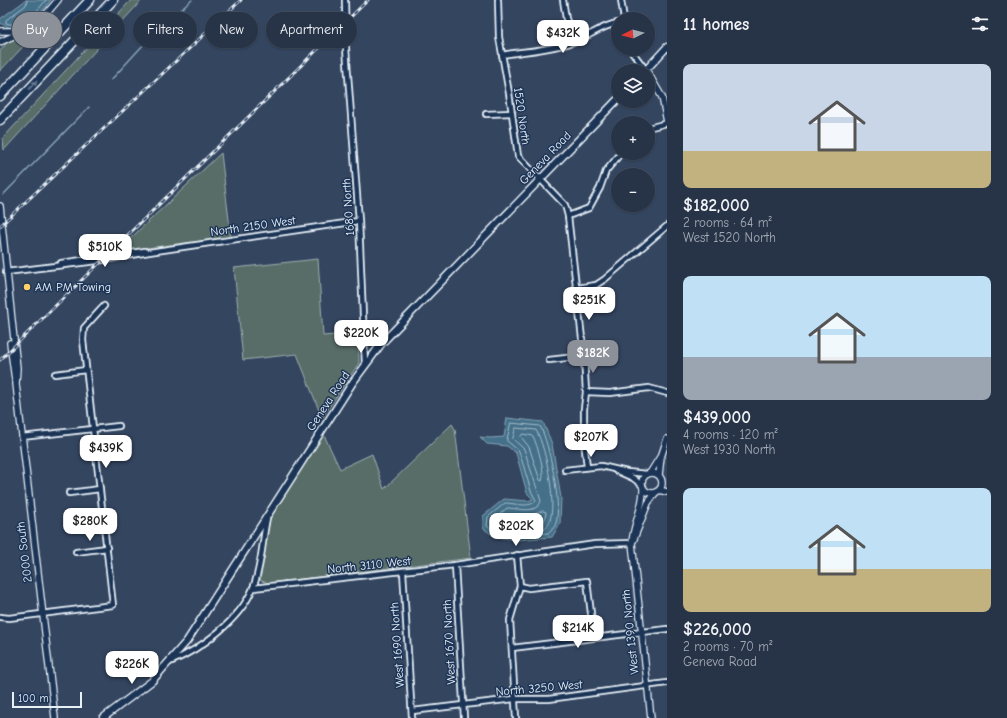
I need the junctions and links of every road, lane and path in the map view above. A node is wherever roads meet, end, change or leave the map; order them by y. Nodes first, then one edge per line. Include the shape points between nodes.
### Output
1 (58, 0) edge
2 (90, 0) edge
3 (113, 0) edge
4 (344, 0) edge
5 (498, 0) edge
6 (563, 0) edge
7 (621, 0) edge
8 (48, 12) edge
9 (623, 12) edge
10 (611, 25) edge
11 (0, 31) edge
12 (12, 31) edge
13 (12, 36) edge
14 (577, 41) junction
15 (0, 42) edge
16 (667, 47) edge
17 (502, 55) junction
18 (652, 64) edge
19 (655, 86) edge
20 (2, 94) edge
21 (611, 106) edge
22 (512, 113) junction
23 (486, 114) dead end
24 (0, 120) edge
25 (667, 123) edge
26 (655, 126) edge
27 (615, 160) edge
28 (541, 178) junction
29 (0, 206) edge
30 (568, 216) junction
31 (359, 221) junction
32 (667, 226) edge
33 (6, 272) junction
34 (577, 288) junction
35 (104, 306) dead end
36 (584, 356) junction
37 (549, 360) dead end
38 (365, 364) junction
39 (86, 370) junction
40 (55, 374) dead end
41 (586, 392) junction
42 (667, 393) edge
43 (119, 426) dead end
44 (93, 429) junction
45 (22, 437) junction
46 (667, 438) edge
47 (660, 457) junction
48 (587, 467) junction
49 (565, 470) dead end
50 (615, 470) junction
51 (648, 473) junction
52 (663, 480) edge
53 (643, 487) junction
54 (100, 489) junction
55 (658, 491) junction
56 (667, 492) edge
57 (69, 493) dead end
58 (268, 516) junction
59 (632, 543) junction
60 (107, 548) junction
61 (76, 552) dead end
62 (517, 555) junction
63 (455, 565) junction
64 (403, 571) junction
65 (520, 586) junction
66 (253, 588) junction
67 (43, 614) junction
68 (0, 617) edge
69 (667, 629) edge
70 (642, 632) junction
71 (594, 638) junction
72 (512, 648) junction
73 (170, 662) junction
74 (667, 683) edge
75 (648, 686) junction
76 (514, 699) junction
77 (463, 706) junction
78 (412, 711) junction
79 (55, 718) edge
80 (103, 718) edge
81 (412, 718) edge
82 (464, 718) edge
83 (516, 718) edge
84 (651, 718) edge

1 - 8 street
2 - 20 highway
24 -> 3 highway
4 - 31 street, 1680 North via 344,40
5 - 17 street, 1520 North
6 - 14 street via 566,19
7 - 9 street
10 - 14 street via 602,27
11 - 12 street
13 - 15 street
14 - 17 street via 562,46
16 - 18 main road
17 - 22 street, 1520 North
19 - 25 street via 662,97
21 - 28 main road, Geneva Road
22 - 23 street
22 - 28 street, 1520 North via 518,156
25 - 26 street
27 - 30 street via 606,171 589,208
28 - 30 street, 1520 North via 565,205
28 - 38 main road, Geneva Road via 382,343
29 - 33 street, 2000 South
30 - 34 street, 1520 North
31 - 33 street, North 2150 West via 90,262
31 - 38 street, 1680 North
32 - 34 street via 605,279 596,285
33 - 45 street, 2000 South via 13,373
34 - 36 street, 1520 North
35 - 39 street via 88,322 83,334
36 - 37 street
36 - 41 street, 1520 North
38 - 58 main road, Geneva Road
39 - 40 street
39 - 44 street
41 - 42 street via 610,393 649,388
41 - 48 street, 1520 North via 584,428
43 - 44 street
44 - 45 street
44 - 54 street
45 - 67 street, 2000 South
46 - 47 street
47 - 51 street
47 - 52 street
48 - 49 street
48 - 50 street via 601,466
50 - 51 street
50 - 53 street
51 - 52 street
51 - 53 street via 643,479
52 - 55 street
53 - 55 street via 650,492
53 - 59 street, West 1390 North via 643,501
54 - 57 street
54 - 60 street
55 - 56 street
55 - 59 street via 648,503
58 - 66 street
58 - 73 main road, Geneva Road via 187,642
59 - 62 street, North 3110 West via 595,544
59 - 70 street, West 1390 North
60 - 61 street
60 - 67 street via 113,605
62 - 63 street, North 3110 West
62 - 65 street
63 - 64 street, North 3110 West
63 - 77 street, West 1670 North
64 - 66 street, North 3110 West
64 - 78 street, West 1690 North
65 - 71 street via 529,588 587,581
65 - 72 street via 510,620
66 - 73 street via 241,609 225,627 182,657
67 - 68 street
67 - 79 street, 2000 South
69 - 70 street
70 - 71 street
70 - 75 street, West 1390 North
71 - 72 street
72 - 76 street
73 - 80 main road, Geneva Road via 152,681
74 - 75 street, North 3250 West
75 - 76 street, North 3250 West via 548,699
75 - 84 street, West 1390 North
76 - 77 street, North 3250 West
76 - 83 street
77 - 78 street, North 3250 West
77 - 82 street, West 1670 North
78 - 81 street, West 1690 North

